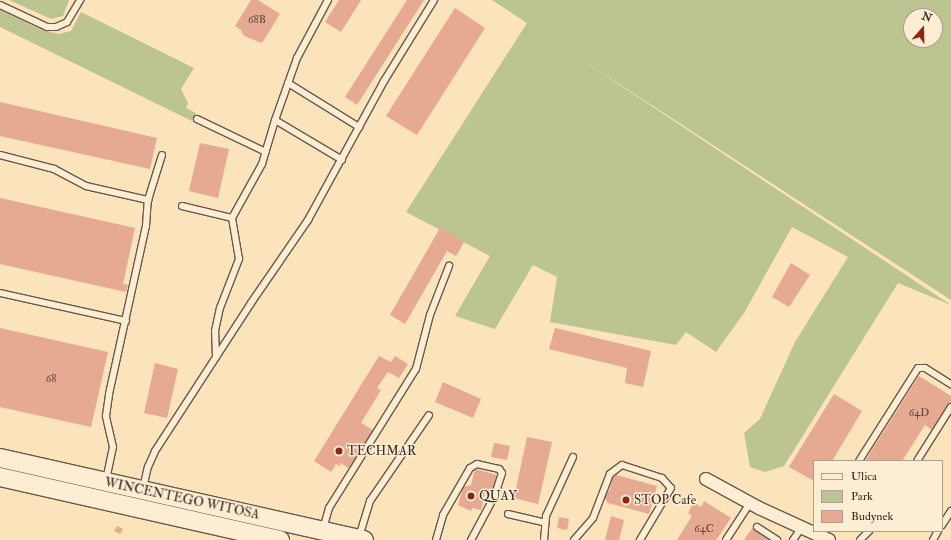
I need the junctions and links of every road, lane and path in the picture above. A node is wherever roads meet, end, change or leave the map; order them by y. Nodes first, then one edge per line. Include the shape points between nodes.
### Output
1 (80, 0) edge
2 (328, 0) edge
3 (434, 0) edge
4 (0, 4) edge
5 (288, 83) junction
6 (197, 119) dead end
7 (275, 120) junction
8 (359, 127) junction
9 (266, 152) junction
10 (0, 155) edge
11 (162, 155) dead end
12 (342, 160) junction
13 (148, 200) junction
14 (182, 206) dead end
15 (232, 218) junction
16 (448, 266) dead end
17 (0, 293) edge
18 (126, 321) junction
19 (216, 357) junction
20 (951, 384) edge
21 (951, 407) edge
22 (429, 415) dead end
23 (573, 457) dead end
24 (0, 458) edge
25 (860, 460) edge
26 (918, 460) edge
27 (0, 477) edge
28 (706, 479) dead end
29 (105, 482) junction
30 (142, 489) junction
31 (750, 503) junction
32 (951, 511) edge
33 (508, 514) dead end
34 (544, 522) junction
35 (943, 523) edge
36 (757, 527) dead end
37 (802, 527) junction
38 (323, 530) junction
39 (866, 532) edge
40 (362, 539) edge
41 (280, 540) edge
42 (436, 540) edge
43 (471, 540) edge
44 (544, 540) edge
45 (575, 540) edge
46 (640, 540) edge
47 (726, 540) edge
48 (777, 540) edge
49 (793, 540) edge
50 (829, 540) edge
51 (860, 540) edge

1 - 4 lane via 67,22 56,27 47,27
2 - 5 lane
3 - 8 lane
5 - 7 lane
5 - 8 lane
6 - 9 lane
7 - 9 lane
7 - 12 lane
8 - 12 lane
9 - 15 lane via 255,178
10 - 13 lane via 54,169 86,186
11 - 13 lane
12 - 19 lane via 308,220
13 - 18 lane via 146,226
14 - 15 lane
15 - 19 lane via 239,259 220,308 215,331
16 - 38 lane via 430,315 416,370 329,508
17 - 18 lane
18 - 29 lane via 106,416 113,446
19 - 30 lane via 150,460
20 - 25 lane via 925,368 918,368
21 - 26 lane
22 - 40 lane via 370,501 363,516
23 - 34 lane
24 - 29 main road, WINCENTEGO WITOSA
27 - 41 main road, WINCENTEGO WITOSA
28 - 31 street
29 - 30 main road, WINCENTEGO WITOSA
30 - 38 main road, WINCENTEGO WITOSA
31 - 37 street
31 - 47 lane
32 - 35 lane
33 - 34 lane
34 - 44 lane
36 - 48 lane
37 - 49 lane
37 - 50 street
38 - 40 main road, WINCENTEGO WITOSA
39 - 51 lane
42 - 43 lane via 443,515 470,468 477,464 499,469 502,473 494,497
45 - 46 lane via 592,518 610,474 622,465 662,478 671,488

